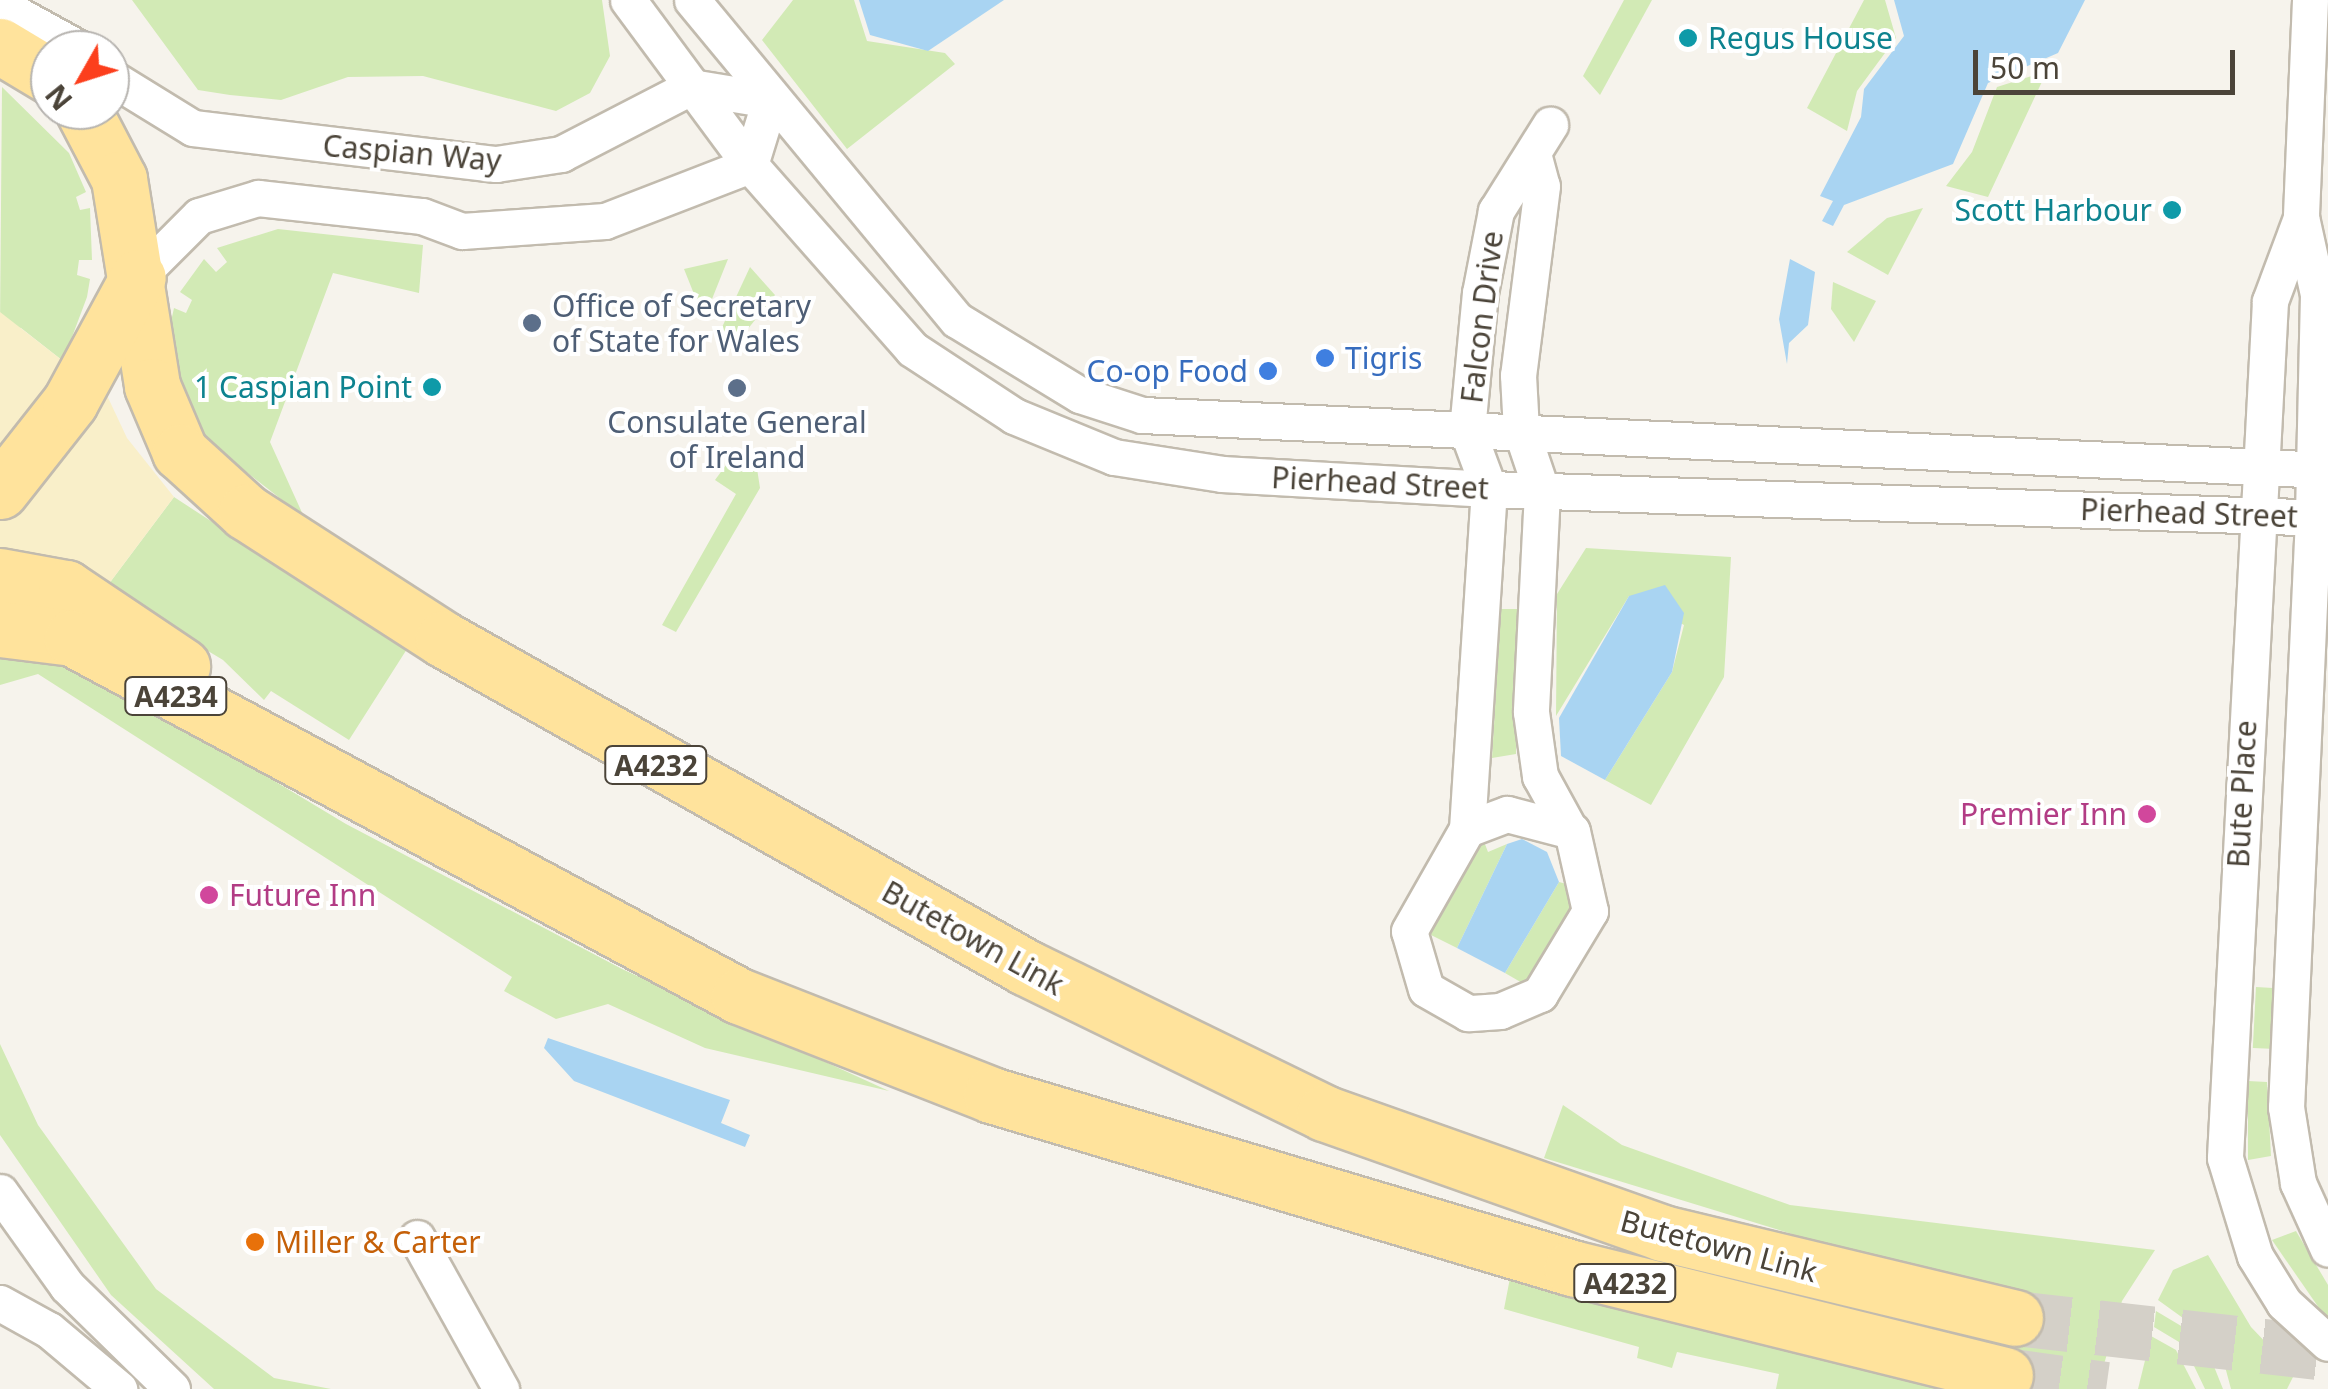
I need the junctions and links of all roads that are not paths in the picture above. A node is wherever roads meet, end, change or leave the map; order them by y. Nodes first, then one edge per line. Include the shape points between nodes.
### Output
1 (628, 0) edge
2 (692, 0) edge
3 (2310, 0) edge
4 (0, 5) edge
5 (46, 30) edge
6 (0, 46) edge
7 (30, 64) edge
8 (691, 87) junction
9 (130, 89) edge
10 (770, 100) junction
11 (1550, 125) dead end
12 (93, 130) edge
13 (1534, 158) junction
14 (750, 164) junction
15 (2302, 218) junction
16 (138, 277) junction
17 (1467, 430) junction
18 (1521, 430) junction
19 (2259, 464) junction
20 (2320, 469) edge
21 (1489, 490) junction
22 (0, 491) edge
23 (1542, 492) junction
24 (2256, 518) junction
25 (2321, 518) edge
26 (0, 576) edge
27 (0, 629) edge
28 (346, 787) junction
29 (1568, 827) junction
30 (1467, 828) junction
31 (0, 1192) edge
32 (418, 1238) dead end
33 (2328, 1250) edge
34 (0, 1303) edge
35 (2015, 1318) tunnel mouth
36 (2328, 1344) edge
37 (2006, 1375) tunnel mouth
38 (119, 1389) edge
39 (172, 1389) edge
40 (501, 1389) edge

1 - 8 street, Pierhead Street
2 - 10 street, Pierhead Street
3 - 15 street, Bute Place
4 - 5 street
6 - 7 main road
8 - 9 street, Caspian Way via 560,154 496,164 192,128
8 - 10 street
8 - 14 street, Pierhead Street
10 - 14 street
10 - 17 street, Pierhead Street via 957,320 1080,396 1188,423
11 - 13 street, Falcon Drive
12 - 16 main road, Butetown Link via 119,179
13 - 17 street, Falcon Drive via 1514,172 1487,248
13 - 18 street, Falcon Drive via 1542,186 1519,334
14 - 16 street, Caspian Way via 605,222 537,232 238,202 198,216
14 - 21 street, Pierhead Street via 912,348 1053,434 1156,468
15 - 19 street, Bute Place via 2270,300
15 - 20 street, Bute Place via 2318,294
16 - 22 main road via 78,389
16 - 35 main road, Butetown Link / A4232 via 152,386 197,473 443,639 685,780 1153,1035 1324,1113 1662,1232
17 - 18 street, Pierhead Street
17 - 21 street
18 - 19 street, Pierhead Street
18 - 23 street, Falcon Drive
19 - 20 street, Pierhead Street
19 - 24 street, Bute Place
20 - 25 street, Bute Place
21 - 23 street, Pierhead Street
21 - 30 street
23 - 24 street, Pierhead Street
23 - 29 street via 1534,756
24 - 25 street, Pierhead Street
24 - 36 street, Bute Place via 2225,1158 2255,1256 2284,1303
25 - 33 street, Bute Place via 2286,1108 2298,1183
26 - 28 main road, A4232 via 50,582 114,616
27 - 28 main road, A4234 via 72,638
28 - 37 main road, Butetown Link / A4232 via 739,996 991,1095 1624,1283
29 - 30 street via 1507,814
29 - 30 street via 1590,911 1540,994 1483,1014 1426,989 1410,952 1409,931
31 - 39 street via 68,1286
32 - 40 street
34 - 38 street via 50,1330

